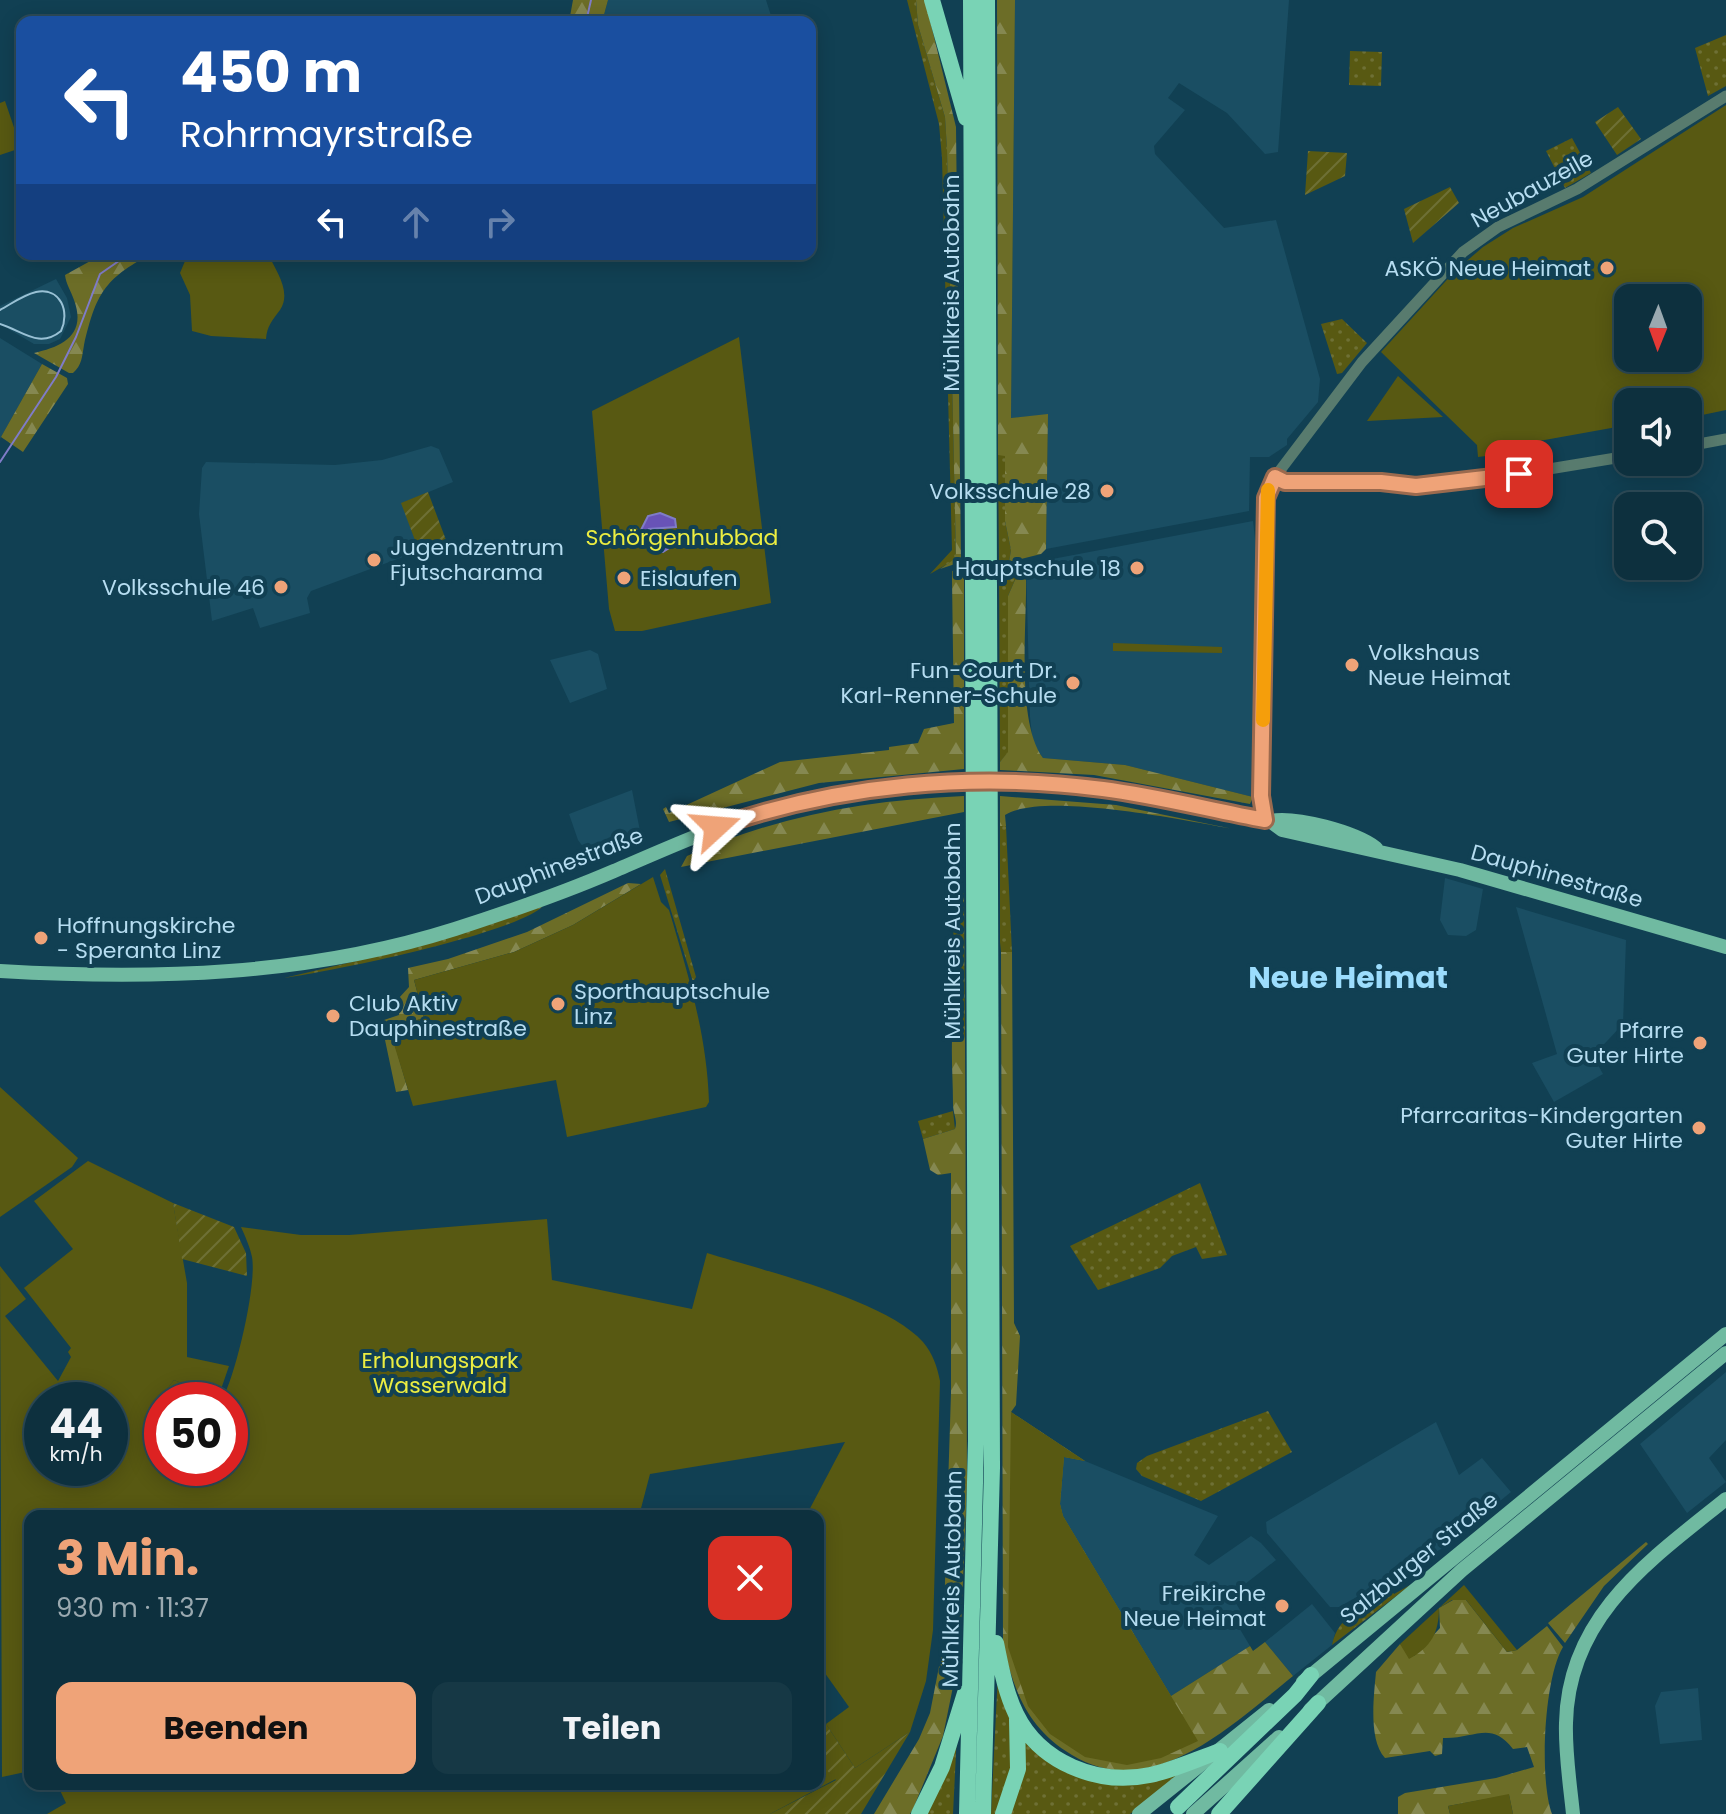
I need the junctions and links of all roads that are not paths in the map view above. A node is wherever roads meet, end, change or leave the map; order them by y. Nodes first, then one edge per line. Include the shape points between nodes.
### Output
1 (932, 0) edge
2 (971, 0) edge
3 (987, 0) edge
4 (1726, 96) edge
5 (972, 139) junction
6 (1726, 439) edge
7 (1702, 443) edge
8 (1614, 458) edge
9 (1275, 477) junction
10 (1268, 821) junction
11 (1726, 947) edge
12 (0, 971) edge
13 (1726, 1334) edge
14 (1726, 1353) edge
15 (1726, 1499) edge
16 (990, 1620) junction
17 (974, 1628) junction
18 (1311, 1675) junction
19 (965, 1693) junction
20 (1318, 1703) junction
21 (1016, 1715) junction
22 (1220, 1751) junction
23 (1185, 1810) edge
24 (919, 1814) edge
25 (960, 1814) edge
26 (967, 1814) edge
27 (983, 1814) edge
28 (1003, 1814) edge
29 (1139, 1814) edge
30 (1219, 1814) edge
31 (1573, 1814) edge

1 - 5 highway
2 - 5 highway, Mühlkreis Autobahn
3 - 16 highway, Mühlkreis Autobahn
4 - 9 street, Neubauzeile via 1463,252 1368,354
5 - 17 highway, Mühlkreis Autobahn
6 - 7 street
8 - 9 street via 1416,486 1285,482
9 - 10 street, Neubauzeile via 1266,498 1261,796
10 - 11 main road, Dauphinestraße via 1282,830 1359,849 1376,848
10 - 12 main road, Dauphinestraße, bridge via 1114,791 1020,783 862,790 771,809 482,920 350,956 219,973
13 - 18 main road, Salzburger Straße
14 - 20 main road, Salzburger Straße via 1440,1589
15 - 31 main road via 1632,1577 1581,1645 1565,1724
16 - 21 highway
16 - 27 highway, Mühlkreis Autobahn
17 - 19 highway
17 - 26 highway, Mühlkreis Autobahn
18 - 22 main road, Salzburger Straße
18 - 23 highway
19 - 24 highway via 942,1767
19 - 25 highway
20 - 23 main road, Salzburger Straße
20 - 30 highway
21 - 22 highway via 1052,1755 1100,1776 1152,1775
21 - 28 highway via 1018,1769
22 - 29 main road, Salzburger Straße

